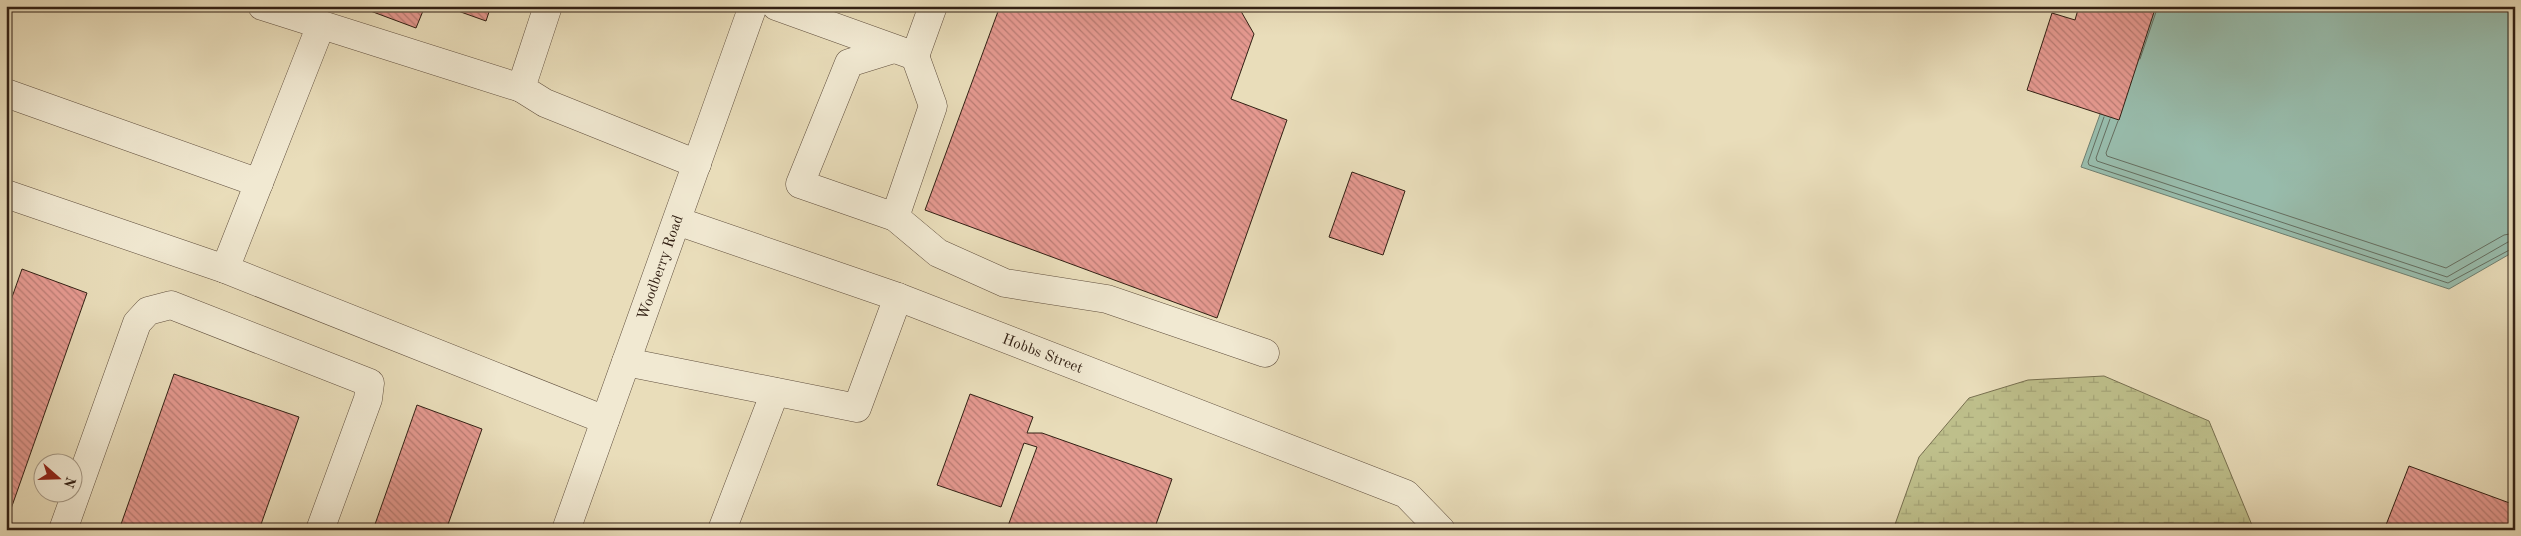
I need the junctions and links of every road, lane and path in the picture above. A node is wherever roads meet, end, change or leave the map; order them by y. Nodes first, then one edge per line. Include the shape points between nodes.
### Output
1 (262, 6) edge
2 (548, 6) edge
3 (753, 6) edge
4 (776, 6) edge
5 (933, 6) edge
6 (320, 25) junction
7 (904, 52) junction
8 (521, 88) junction
9 (6, 93) edge
10 (697, 164) junction
11 (259, 183) junction
12 (6, 194) edge
13 (895, 218) junction
14 (677, 221) junction
15 (225, 269) junction
16 (898, 297) junction
17 (1265, 353) dead end
18 (626, 362) junction
19 (775, 392) junction
20 (605, 420) junction
21 (63, 530) edge
22 (320, 530) edge
23 (566, 530) edge
24 (722, 530) edge
25 (1442, 530) edge

1 - 6 street
2 - 8 street
3 - 10 street, Woodberry Road
4 - 7 street
5 - 7 street
6 - 8 street
6 - 11 street
7 - 13 street via 932,106
7 - 13 street via 849,64 800,184
8 - 10 street via 545,103
9 - 11 street
10 - 14 street, Woodberry Road
11 - 15 street
12 - 15 street
13 - 17 street via 938,253 1004,283 1107,299
14 - 16 street, Hobbs Street
14 - 18 street, Woodberry Road
15 - 20 street
16 - 19 street via 857,408
16 - 25 street, Hobbs Street via 1406,494
18 - 19 street
18 - 20 street, Woodberry Road
19 - 24 street
20 - 23 street, Woodberry Road
21 - 22 street via 137,323 148,311 171,305 370,383 368,399

